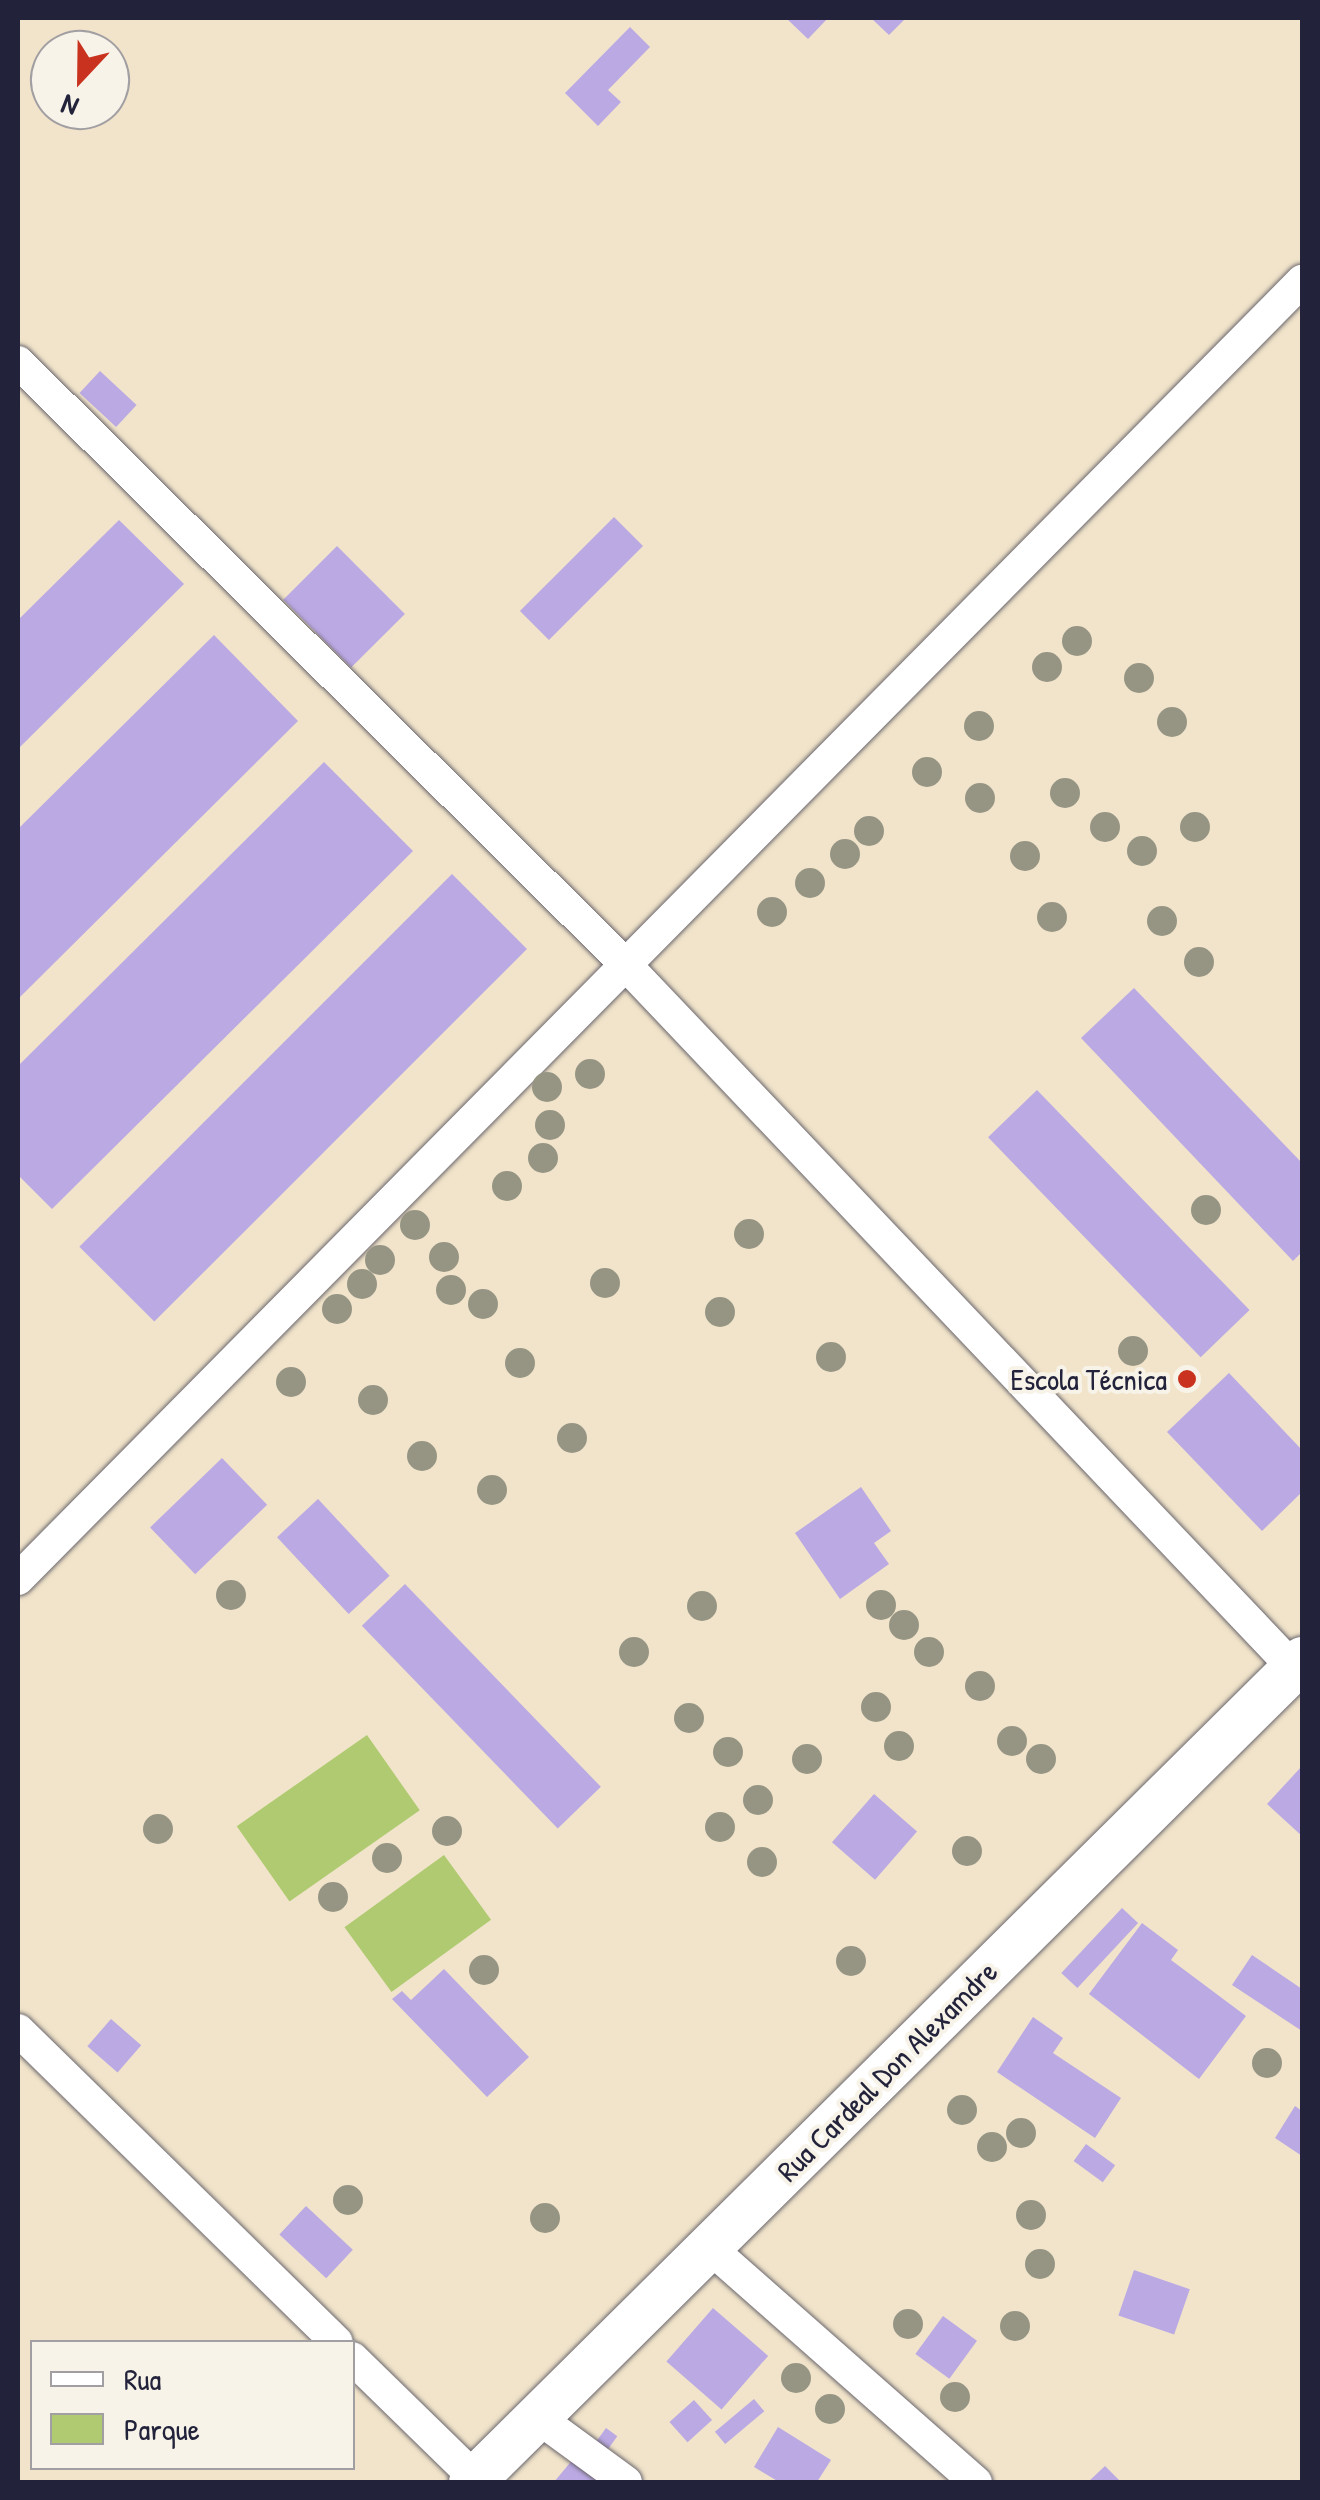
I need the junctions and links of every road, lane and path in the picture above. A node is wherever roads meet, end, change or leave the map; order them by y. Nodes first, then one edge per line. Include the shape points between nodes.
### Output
1 (1302, 280) edge
2 (18, 362) edge
3 (624, 963) junction
4 (18, 1579) edge
5 (1300, 1668) edge
6 (18, 2030) edge
7 (709, 2248) junction
8 (334, 2340) edge
9 (355, 2361) edge
10 (537, 2417) junction
11 (473, 2480) edge
12 (626, 2482) edge
13 (976, 2482) edge

1 - 3 street
2 - 3 street
3 - 4 street
3 - 5 street
5 - 7 main road, Rua Cardeal Don Alexamdre
6 - 8 street
7 - 10 main road, Rua Cardeal Don Alexamdre
7 - 13 street
9 - 11 street
10 - 11 main road, Rua Cardeal Don Alexamdre
10 - 12 street

